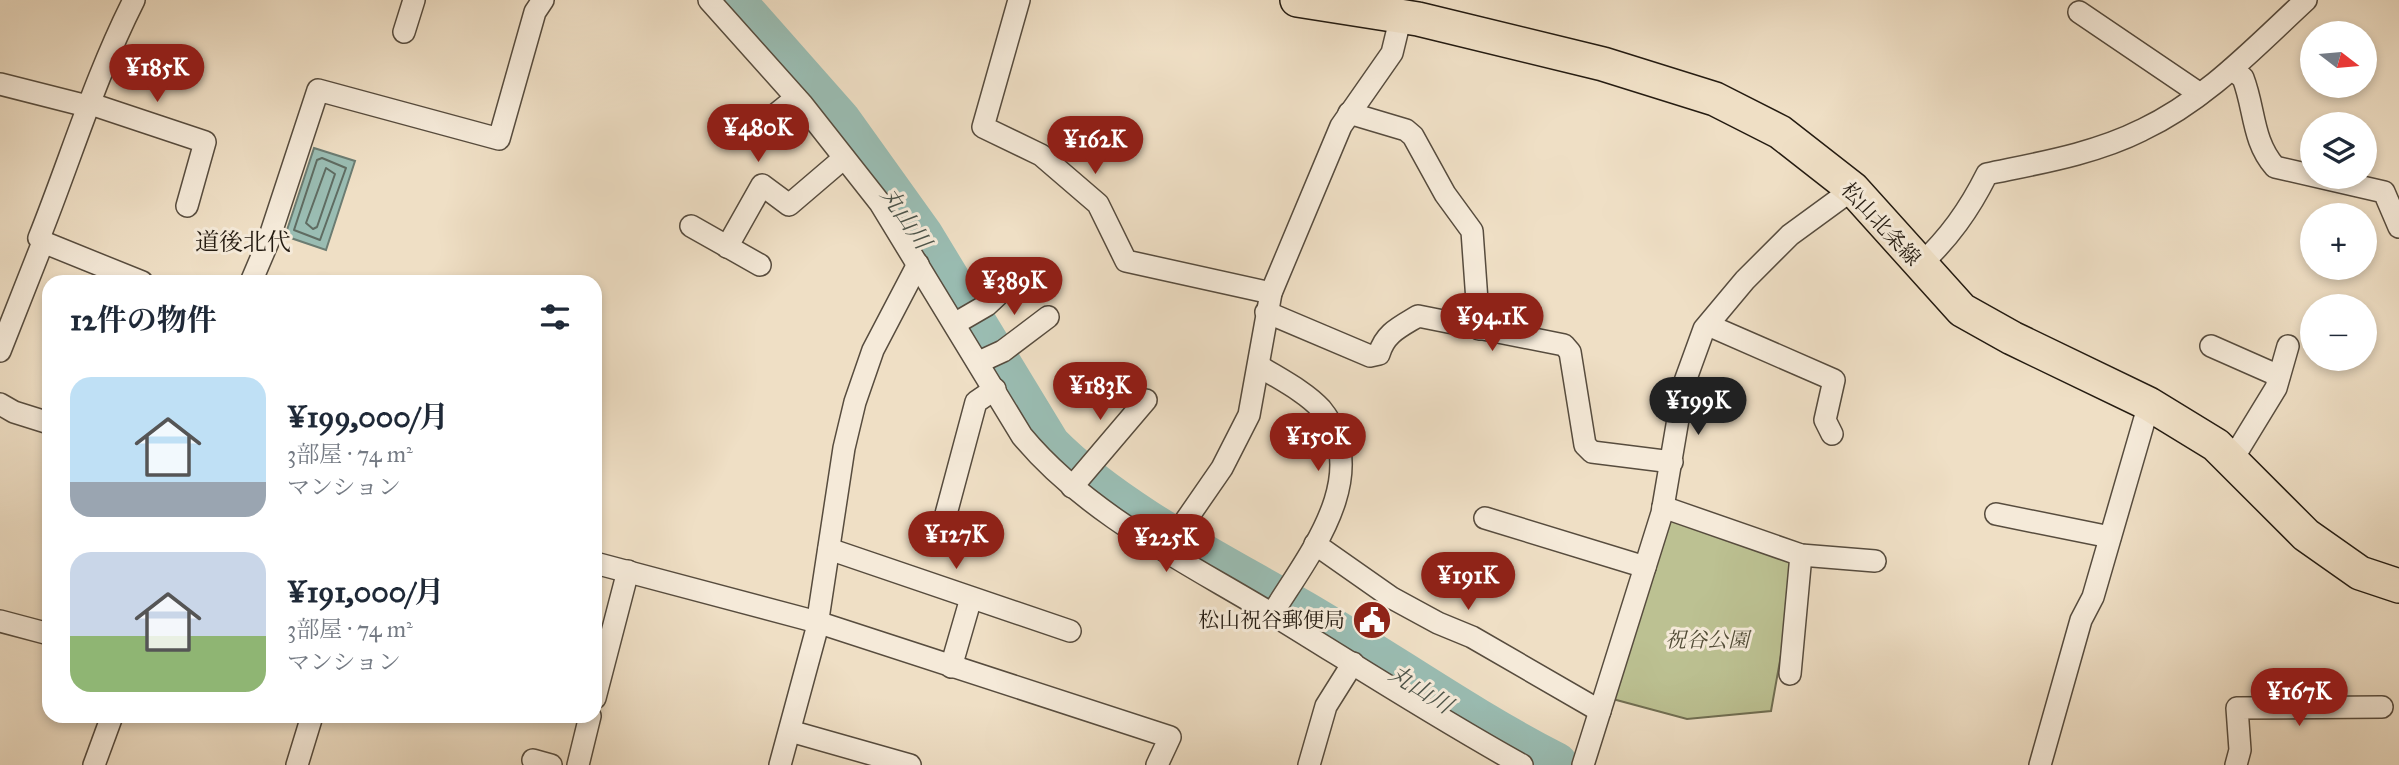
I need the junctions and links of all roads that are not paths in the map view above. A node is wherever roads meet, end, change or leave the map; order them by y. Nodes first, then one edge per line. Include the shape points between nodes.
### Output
1 (134, 0) edge
2 (414, 0) edge
3 (543, 0) edge
4 (709, 0) edge
5 (1019, 0) edge
6 (1297, 0) edge
7 (2306, 0) edge
8 (2079, 12) dead end
9 (1401, 16) junction
10 (404, 32) dead end
11 (2232, 69) junction
12 (0, 84) edge
13 (2200, 94) junction
14 (796, 98) junction
15 (87, 104) junction
16 (1349, 113) junction
17 (755, 131) dead end
18 (844, 158) junction
19 (1853, 189) junction
20 (2392, 192) edge
21 (187, 206) dead end
22 (691, 226) dead end
23 (2399, 227) edge
24 (43, 242) junction
25 (727, 247) junction
26 (918, 264) junction
27 (760, 265) dead end
28 (1919, 266) junction
29 (125, 275) edge
30 (254, 275) edge
31 (1015, 279) dead end
32 (1268, 302) junction
33 (1048, 317) dead end
34 (965, 318) junction
35 (1707, 325) junction
36 (1479, 329) junction
37 (2211, 346) dead end
38 (2288, 346) dead end
39 (0, 351) edge
40 (989, 357) junction
41 (1259, 366) junction
42 (2279, 376) junction
43 (995, 389) junction
44 (1146, 400) dead end
45 (0, 404) edge
46 (2150, 404) junction
47 (42, 421) edge
48 (1832, 433) dead end
49 (2232, 460) junction
50 (1671, 462) junction
51 (1078, 481) junction
52 (1663, 507) junction
53 (946, 514) dead end
54 (1996, 514) dead end
55 (1485, 518) dead end
56 (2110, 537) junction
57 (1315, 544) junction
58 (829, 549) junction
59 (1166, 549) junction
60 (1801, 555) junction
61 (1875, 561) dead end
62 (602, 565) edge
63 (1645, 567) junction
64 (628, 571) junction
65 (2399, 586) edge
66 (971, 598) junction
67 (1278, 605) junction
68 (0, 621) edge
69 (817, 622) junction
70 (1070, 631) dead end
71 (42, 632) edge
72 (1353, 663) junction
73 (951, 667) junction
74 (602, 671) edge
75 (1790, 674) dead end
76 (2382, 707) dead end
77 (1600, 713) junction
78 (109, 723) edge
79 (310, 723) edge
80 (588, 723) edge
81 (790, 731) junction
82 (94, 765) edge
83 (297, 765) edge
84 (578, 765) edge
85 (780, 765) edge
86 (910, 765) edge
87 (1157, 765) edge
88 (1309, 765) edge
89 (1522, 765) edge
90 (1583, 765) edge
91 (2040, 765) edge
92 (2236, 765) edge

1 - 15 street
2 - 10 street
3 - 30 street via 534,12 499,139 318,90
4 - 14 street
5 - 32 street via 983,127 1041,155 1098,204 1126,261
6 - 9 main road, 松山北条線
7 - 11 street
8 - 13 street
9 - 16 street via 1392,53
9 - 19 main road, 松山北条線 via 1603,64 1715,99 1780,132
11 - 13 street
11 - 20 street via 2243,78 2255,133 2263,154 2275,167
12 - 15 street
13 - 28 street via 2142,130 2113,142 1987,174 1944,243
14 - 17 street
14 - 18 street
15 - 21 street via 205,142
15 - 24 street via 39,238
16 - 32 street
16 - 36 street via 1413,136 1472,232
18 - 25 street via 789,205 762,185
18 - 26 street via 880,203
19 - 28 main road, 松山北条線
19 - 35 street via 1790,235
20 - 23 street
22 - 25 street
24 - 29 street
24 - 39 street
25 - 27 street
26 - 34 street
26 - 58 street via 862,378 844,448
28 - 46 main road, 松山北条線 via 1962,310
31 - 34 street
32 - 36 street via 1370,356 1378,354 1391,332 1418,317
32 - 41 street
33 - 40 street
34 - 40 street
35 - 48 street via 1834,380 1825,420
35 - 50 street via 1684,384
36 - 50 street via 1564,345 1570,352 1585,445 1592,452
37 - 42 street
38 - 42 street
40 - 43 street
41 - 57 street via 1319,406 1335,428 1339,485 1330,517
41 - 59 street via 1249,415 1237,440
42 - 49 street
43 - 51 street via 1022,436 1047,466
43 - 53 street via 976,402
44 - 51 street
45 - 47 street
46 - 49 main road, 松山北条線
46 - 56 street
49 - 65 main road, 松山北条線 via 2306,535 2360,573
50 - 52 street
51 - 59 street
52 - 60 street
52 - 63 street
54 - 56 street
55 - 63 street
56 - 91 street
57 - 67 street
57 - 77 street via 1392,598 1472,637
58 - 66 street
58 - 69 street
59 - 67 street
60 - 61 street
60 - 75 street
62 - 64 street
63 - 77 street
64 - 69 street
64 - 74 street
66 - 70 street
66 - 73 street
67 - 72 street
68 - 71 street
69 - 73 street
69 - 81 street
72 - 88 street via 1326,706
72 - 89 street
73 - 87 street via 1170,737
76 - 92 street via 2237,708 2240,750
77 - 90 street
78 - 82 street
79 - 83 street
80 - 84 street
81 - 85 street
81 - 86 street

